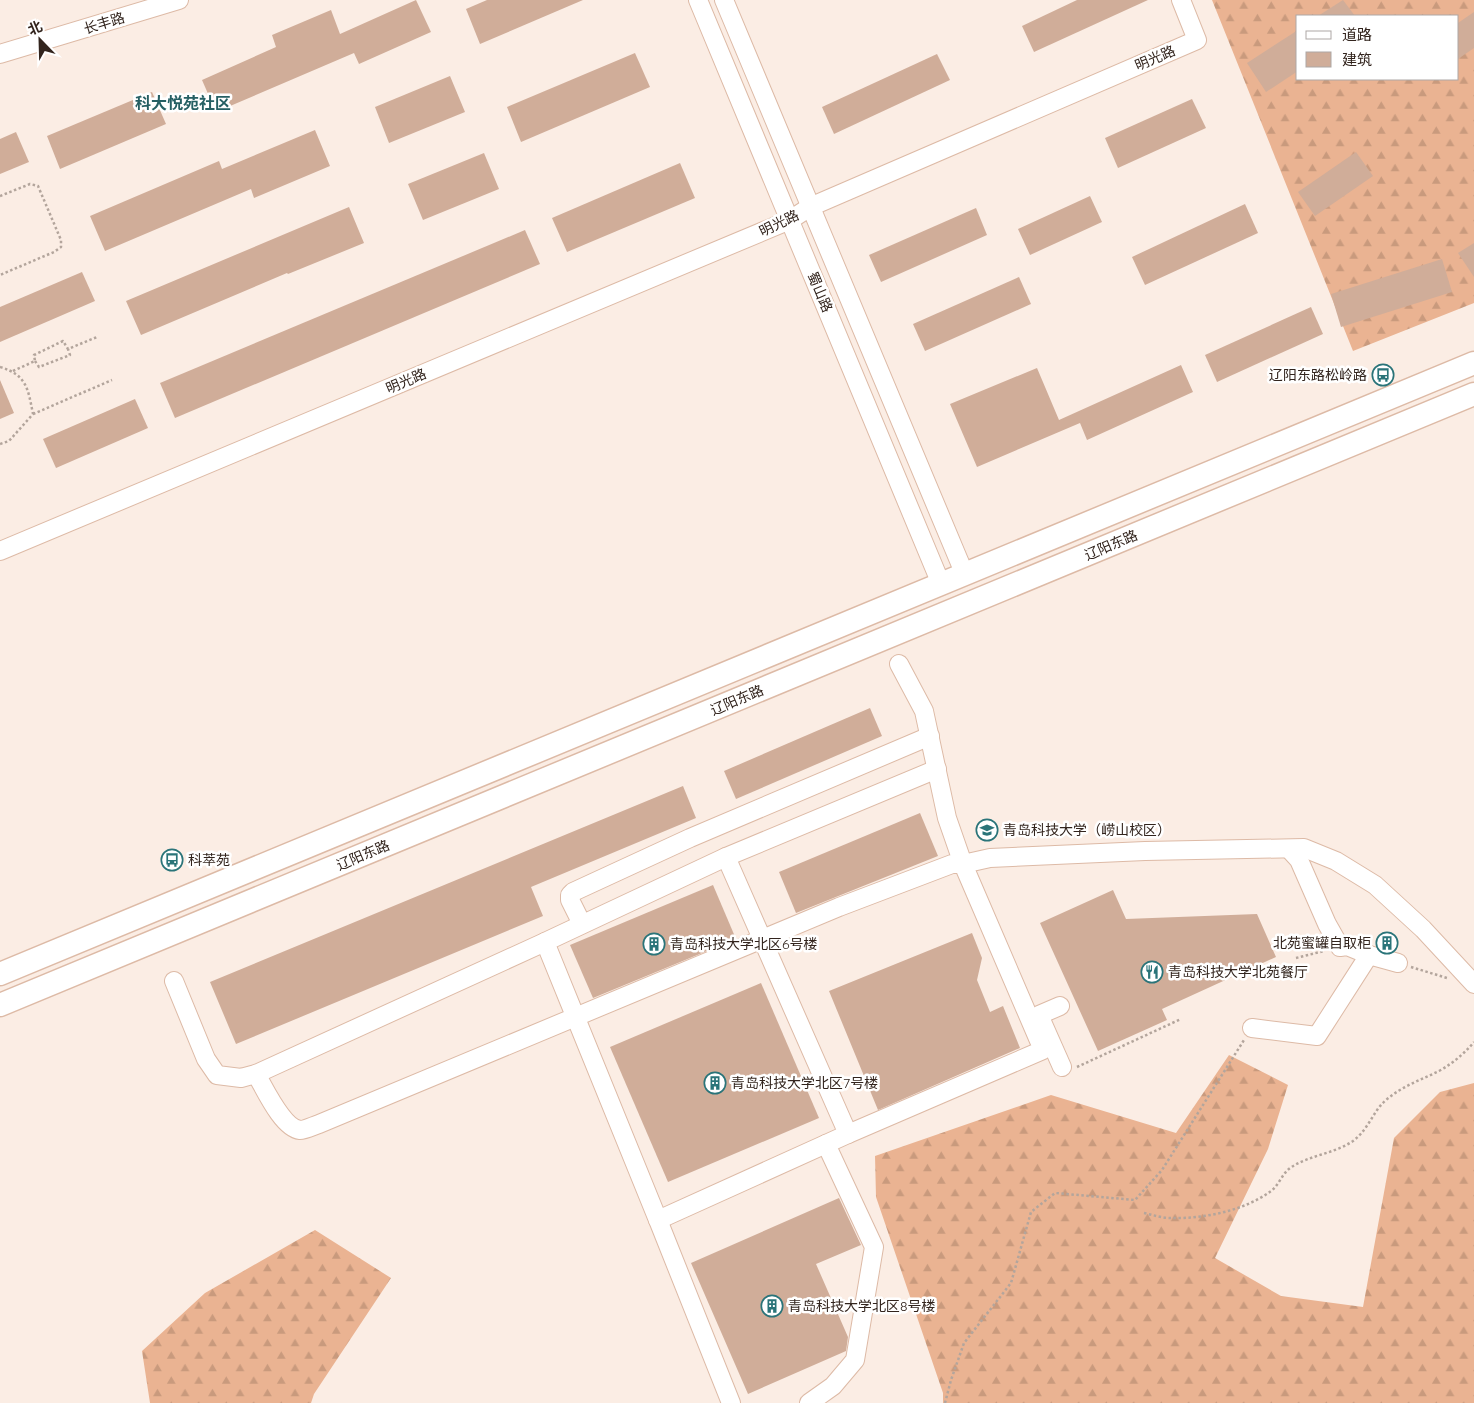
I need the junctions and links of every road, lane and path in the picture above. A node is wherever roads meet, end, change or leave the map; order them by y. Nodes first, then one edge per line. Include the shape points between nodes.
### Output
1 (179, 0) edge
2 (698, 0) edge
3 (724, 0) edge
4 (1181, 0) edge
5 (1, 52) edge
6 (0, 196) edge
7 (810, 207) junction
8 (788, 216) junction
9 (0, 275) edge
10 (97, 337) dead end
11 (68, 349) junction
12 (34, 361) junction
13 (1474, 363) edge
14 (0, 367) edge
15 (13, 371) junction
16 (112, 380) dead end
17 (1474, 394) edge
18 (33, 414) junction
19 (0, 444) edge
20 (0, 538) edge
21 (0, 551) edge
22 (965, 575) junction
23 (942, 584) junction
24 (899, 664) dead end
25 (930, 736) junction
26 (937, 769) junction
27 (1289, 849) junction
28 (726, 857) junction
29 (963, 864) junction
30 (582, 924) junction
31 (763, 940) junction
32 (545, 942) junction
33 (1340, 947) junction
34 (1369, 955) junction
35 (1296, 958) dead end
36 (1398, 963) joint
37 (0, 974) edge
38 (174, 981) dead end
39 (1455, 981) dead end
40 (1474, 984) edge
41 (0, 1005) edge
42 (1060, 1006) dead end
43 (576, 1018) junction
44 (1181, 1019) dead end
45 (1252, 1028) joint
46 (1474, 1042) edge
47 (1062, 1066) joint
48 (256, 1074) junction
49 (848, 1134) junction
50 (826, 1144) junction
51 (1144, 1213) dead end
52 (658, 1220) junction
53 (731, 1403) edge
54 (809, 1403) edge
55 (945, 1403) edge

1 - 5 street, 长丰路
2 - 8 street, 蜀山路
3 - 7 street, 蜀山路
4 - 7 street, 明光路 via 1197,40
6 - 9 path via 30,184 38,186 61,240 60,247 54,252
7 - 8 street, 明光路
7 - 22 street, 蜀山路
8 - 20 street, 明光路
8 - 21 street, 明光路
8 - 23 street, 蜀山路
10 - 11 path
11 - 12 path via 70,355 39,367
11 - 12 path via 63,341 34,355
12 - 15 path
13 - 22 main road, 辽阳东路
14 - 15 path
15 - 18 path via 28,387
16 - 18 path
17 - 41 main road, 辽阳东路
18 - 19 path via 9,441
22 - 23 main road, 辽阳东路
23 - 37 main road, 辽阳东路
24 - 25 street via 924,711
25 - 26 street
25 - 30 street via 690,838 573,892 570,900
26 - 28 street
26 - 29 street via 947,818
27 - 29 street via 990,858
27 - 33 street via 1299,860
27 - 40 street via 1304,848 1336,860 1375,885 1423,929
28 - 30 street
28 - 31 street
29 - 31 street via 952,864
29 - 49 street via 1043,1050
30 - 32 street
31 - 43 street
31 - 49 street
32 - 43 street
32 - 48 street
33 - 34 street via 1347,946
33 - 35 path
34 - 36 street
34 - 45 street via 1317,1036
36 - 39 path
38 - 48 street via 206,1059 217,1075 241,1078
42 - 47 street via 1039,1014
43 - 48 street via 300,1130 282,1118
43 - 52 street
44 - 47 path via 1075,1069
45 - 55 path via 1162,1170 1135,1200 1055,1193 1031,1212 1011,1283 964,1343
46 - 51 path via 1439,1071 1413,1082 1385,1101 1367,1128 1352,1141 1289,1168 1272,1190 1252,1202 1190,1218
49 - 50 street
50 - 52 street
50 - 54 street via 874,1247 855,1360 833,1386
52 - 53 street

